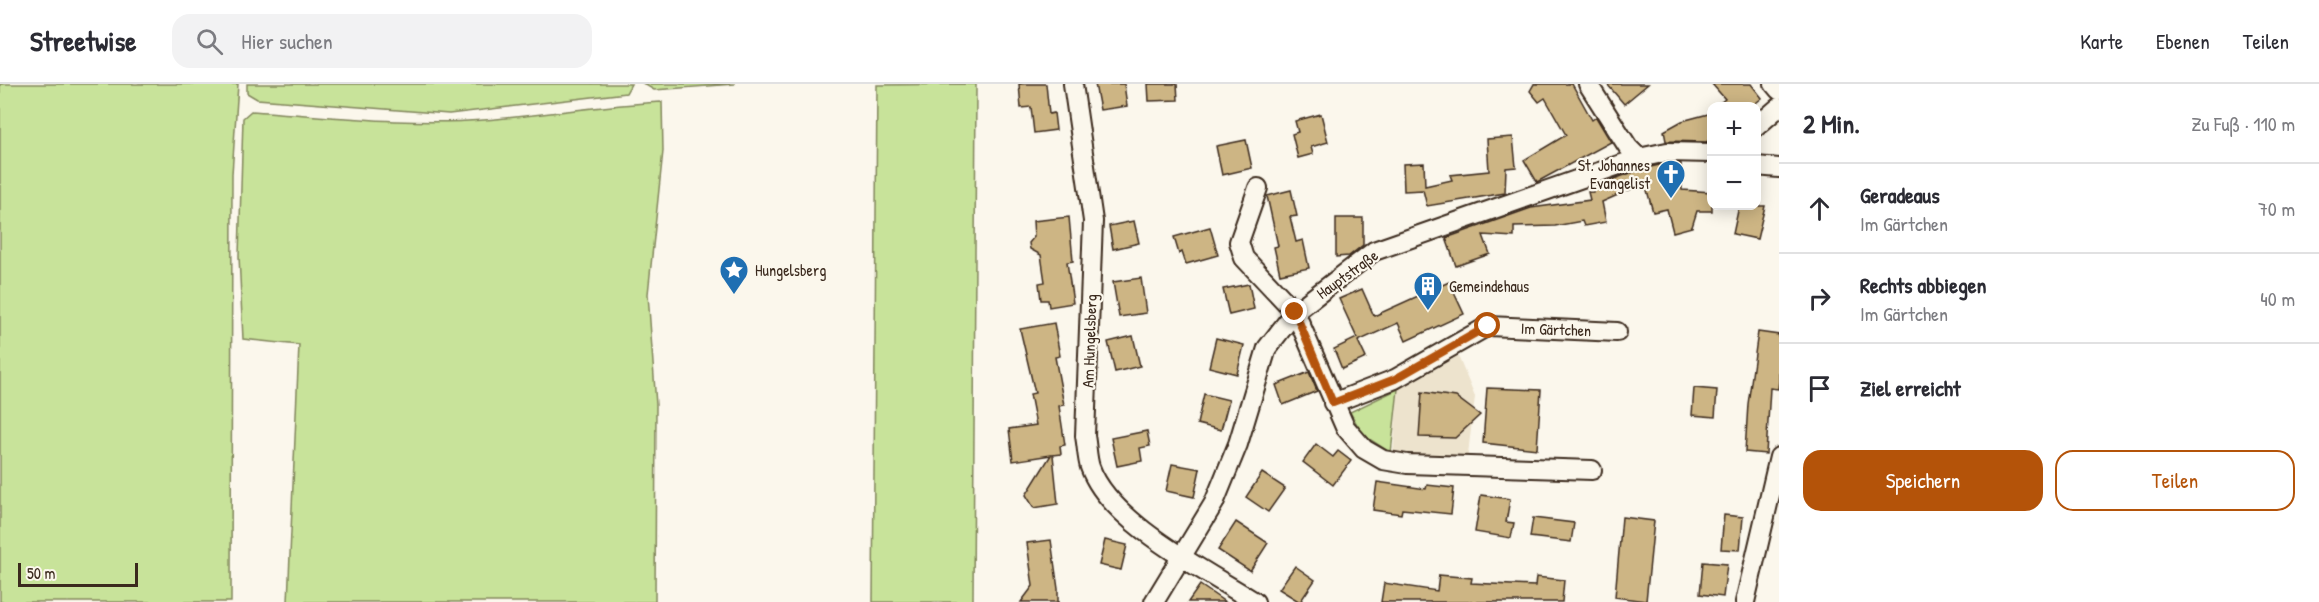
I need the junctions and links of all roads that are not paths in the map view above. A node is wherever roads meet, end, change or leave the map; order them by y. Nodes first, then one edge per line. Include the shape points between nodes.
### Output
1 (1073, 84) edge
2 (1588, 84) edge
3 (1773, 84) edge
4 (1779, 90) edge
5 (1779, 107) edge
6 (1761, 123) edge
7 (1707, 153) edge
8 (1639, 158) junction
9 (1761, 166) edge
10 (1779, 168) edge
11 (1258, 188) dead end
12 (1295, 312) junction
13 (1617, 332) dead end
14 (1333, 403) junction
15 (1779, 457) edge
16 (1592, 470) dead end
17 (1183, 556) junction
18 (1154, 602) edge
19 (1255, 602) edge
20 (1745, 602) edge

1 - 17 street, Am Hungelsberg via 1094,221 1085,436 1090,467 1107,499 1128,520
2 - 8 street
3 - 4 street
5 - 6 street
7 - 8 street, Hauptstraße via 1667,152
8 - 12 street, Hauptstraße via 1374,251
9 - 10 street
11 - 12 street via 1239,242 1244,258
12 - 14 street
12 - 17 street, Hauptstraße via 1267,348 1234,454 1214,503
13 - 14 street, Im Gärtchen via 1488,326 1395,379
14 - 16 street via 1345,427 1364,449 1383,460
15 - 20 street
17 - 18 street, Hauptstraße
17 - 19 street, Am Hungelsberg

